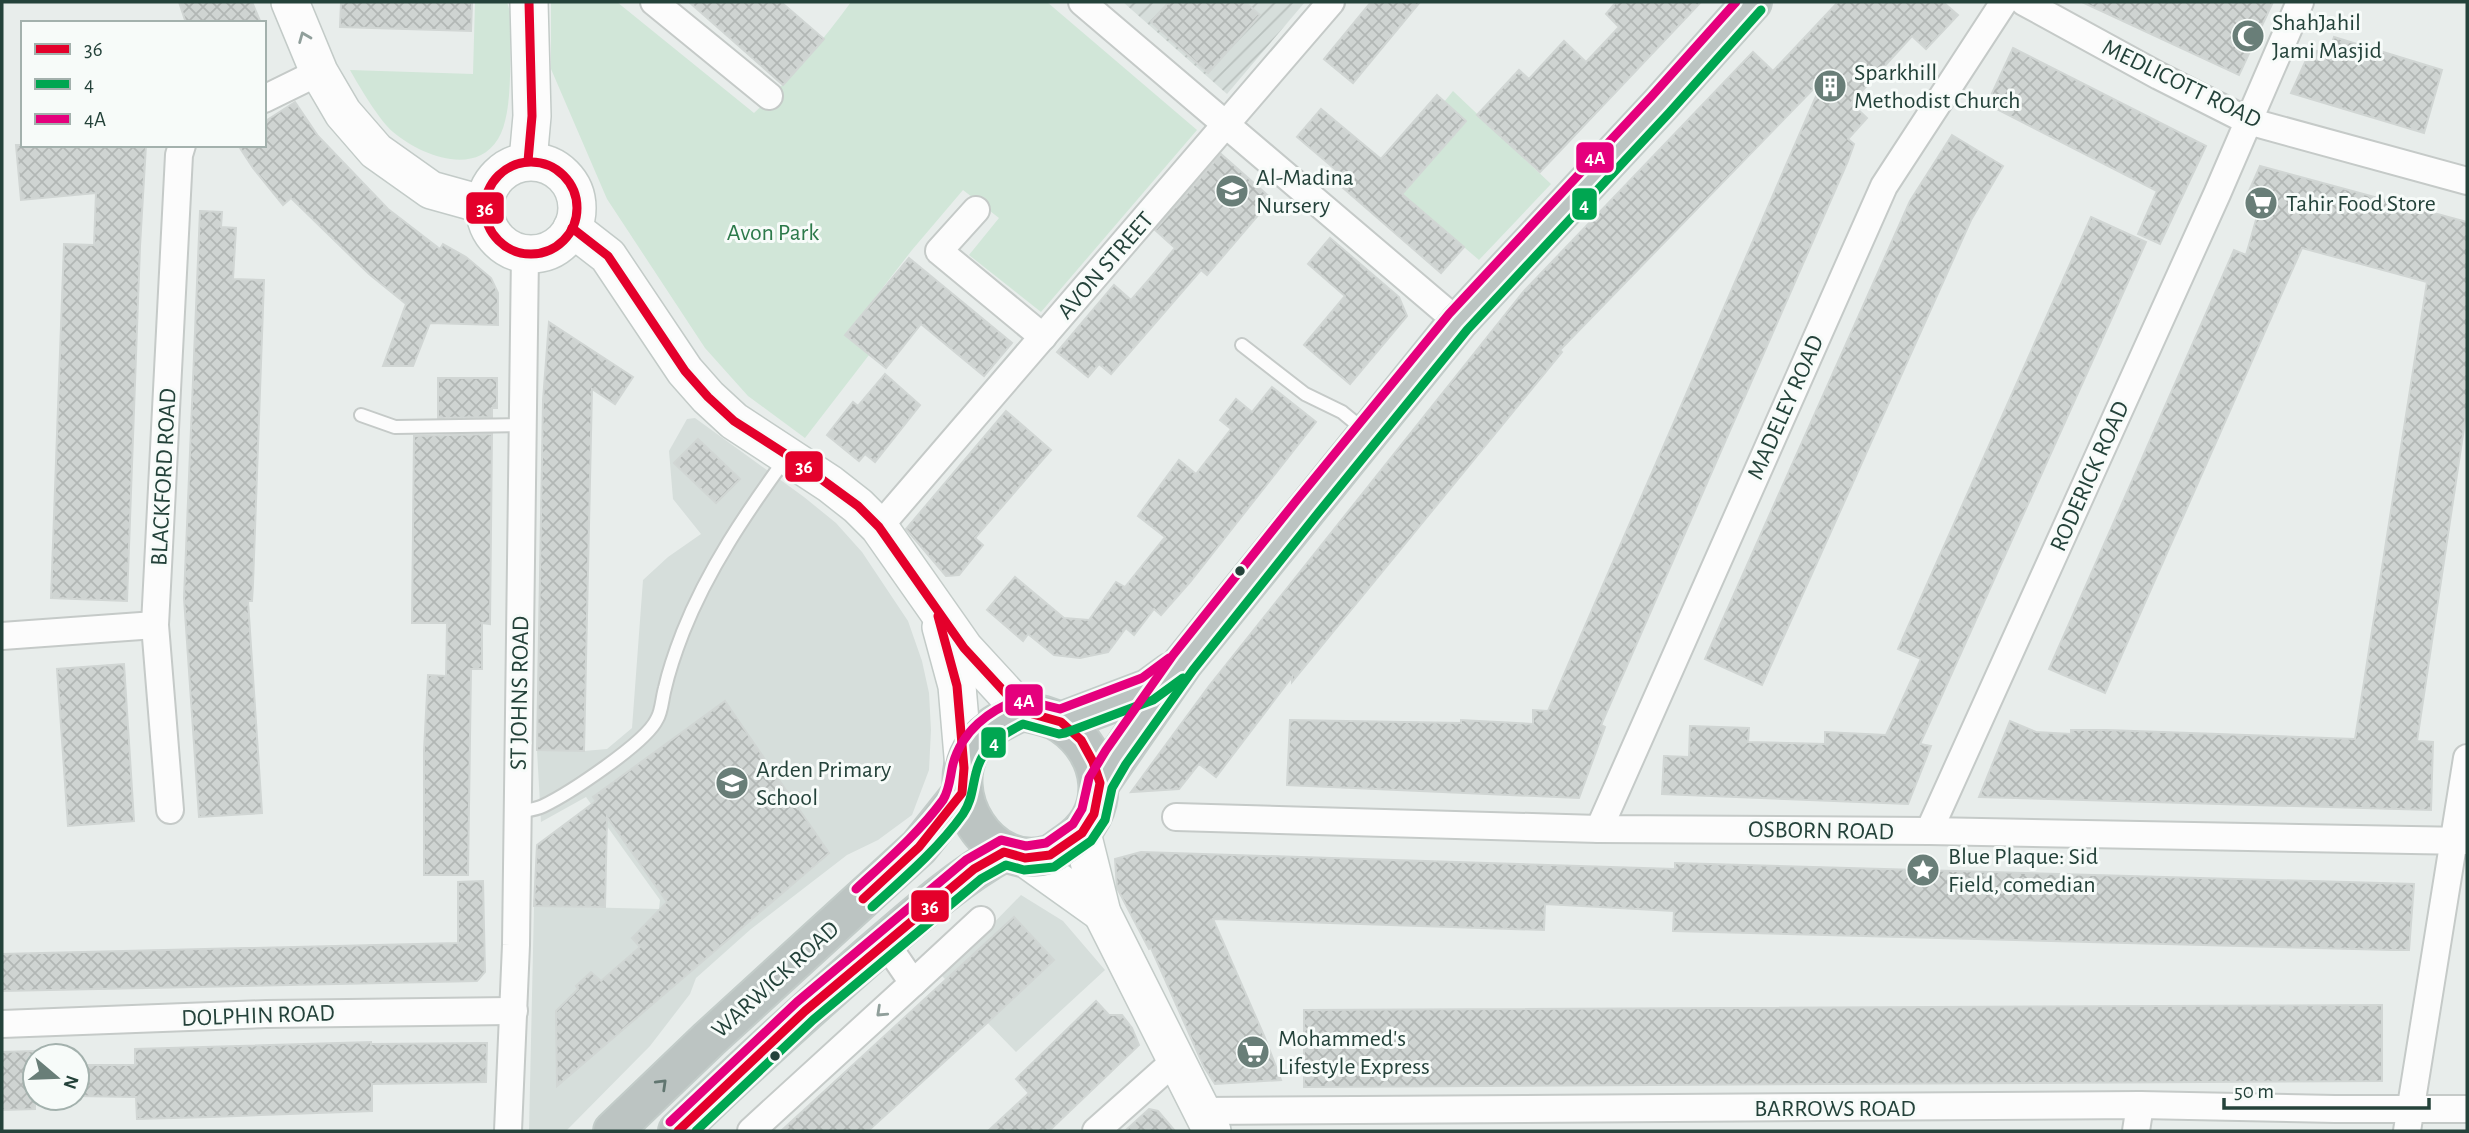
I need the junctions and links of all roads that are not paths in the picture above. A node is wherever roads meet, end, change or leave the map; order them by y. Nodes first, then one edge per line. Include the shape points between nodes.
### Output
1 (290, 2) edge
2 (529, 2) edge
3 (654, 2) edge
4 (1082, 2) edge
5 (1331, 2) edge
6 (1752, 2) edge
7 (2004, 2) edge
8 (2024, 2) edge
9 (2300, 2) edge
10 (319, 72) junction
11 (769, 96) dead end
12 (266, 98) edge
13 (2248, 121) junction
14 (1227, 124) junction
15 (181, 147) edge
16 (528, 161) junction
17 (2467, 181) edge
18 (485, 205) junction
19 (976, 210) dead end
20 (572, 228) junction
21 (525, 254) junction
22 (1458, 322) junction
23 (1043, 337) junction
24 (1242, 345) dead end
25 (361, 415) dead end
26 (522, 425) junction
27 (1367, 432) junction
28 (788, 455) junction
29 (878, 527) junction
30 (935, 606) junction
31 (155, 625) junction
32 (2, 636) edge
33 (1183, 663) junction
34 (1022, 711) junction
35 (1061, 722) junction
36 (2467, 758) edge
37 (963, 781) junction
38 (1100, 783) junction
39 (170, 810) dead end
40 (517, 812) junction
41 (1176, 817) dead end
42 (1599, 829) junction
43 (1929, 831) junction
44 (1082, 833) junction
45 (2461, 841) edge
46 (1014, 855) junction
47 (1102, 913) junction
48 (981, 919) dead end
49 (885, 942) junction
50 (913, 983) junction
51 (514, 1011) junction
52 (2, 1024) edge
53 (1177, 1059) junction
54 (2467, 1109) edge
55 (2138, 1118) edge
56 (2408, 1120) edge
57 (1207, 1121) edge
58 (508, 1131) edge
59 (613, 1131) edge
60 (678, 1131) edge
61 (751, 1131) edge
62 (1096, 1131) edge

10 -> 1 main road
2 - 16 main road via 532,116
3 - 11 street
4 - 14 street
5 - 14 street, AVON STREET
6 - 22 highway
7 - 42 street, MADELEY ROAD via 1884,186
8 - 13 street, MEDLICOTT ROAD
9 - 13 street, RODERICK ROAD
10 - 12 street
10 - 18 main road via 343,113 376,151 431,190
13 - 17 street, MEDLICOTT ROAD
13 - 43 street, RODERICK ROAD
14 - 22 street
14 - 23 street, AVON STREET
15 - 31 street, BLACKFORD ROAD
16 - 18 main road via 494,180
16 - 20 main road via 545,163 570,182 577,213
18 - 21 main road via 491,231 500,242
19 - 23 street via 939,251
20 - 21 main road via 553,249
20 - 28 main road via 608,256 685,371 708,397 734,421
21 - 26 street, ST JOHNS ROAD
22 - 27 highway
23 - 29 street, AVON STREET
24 - 27 lane via 1305,394 1342,412
25 - 26 lane via 395,427
26 - 40 street, ST JOHNS ROAD
27 - 33 highway
28 - 29 main road via 858,506
28 - 40 lane via 699,593 681,636 658,719 645,735 566,793 541,808
29 - 30 main road
30 - 34 main road via 964,648
30 - 37 main road via 957,686
31 - 32 street
31 - 39 street, BLACKFORD ROAD
33 - 35 highway via 1148,688
33 - 38 highway
34 - 35 highway
34 - 37 highway via 993,725 973,745
35 - 38 highway via 1081,740
36 - 45 street
37 - 46 highway via 970,816 984,834
59 -> 37 highway, WARWICK ROAD via 919,848
38 - 44 highway via 1094,814
40 - 51 street, ST JOHNS ROAD
41 - 42 street, OSBORN ROAD via 1268,808
42 - 43 street, OSBORN ROAD
43 - 45 street, OSBORN ROAD
44 - 46 highway via 1050,855
44 - 47 main road
45 - 56 street
46 - 47 main road
46 - 49 highway, WARWICK ROAD via 974,869
47 - 53 main road
48 - 50 street
49 - 50 street
49 - 60 highway, WARWICK ROAD
50 -> 61 street
51 - 52 street, DOLPHIN ROAD
51 - 58 street, ST JOHNS ROAD
53 - 57 main road
53 - 62 street
54 - 56 street, BARROWS ROAD
55 - 56 street, BARROWS ROAD
55 - 57 street, BARROWS ROAD

